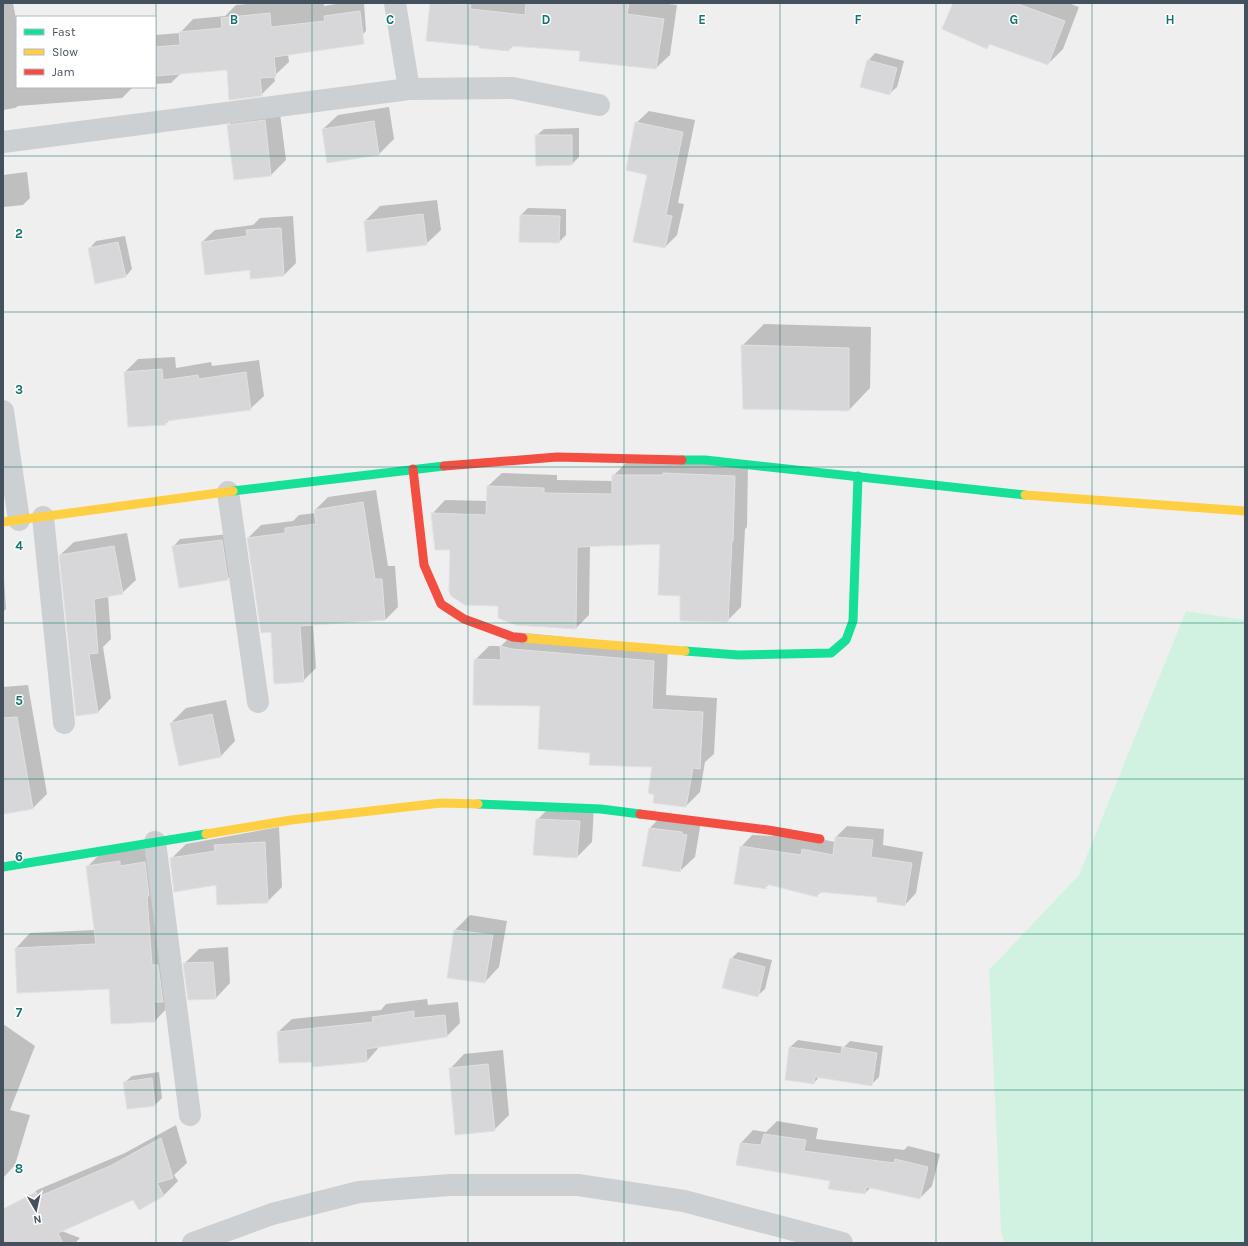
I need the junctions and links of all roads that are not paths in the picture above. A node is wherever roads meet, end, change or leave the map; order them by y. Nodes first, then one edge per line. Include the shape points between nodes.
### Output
1 (395, 3) edge
2 (408, 89) junction
3 (599, 105) dead end
4 (3, 142) edge
5 (3, 411) edge
6 (413, 469) junction
7 (858, 476) junction
8 (228, 492) junction
9 (1245, 511) edge
10 (43, 517) junction
11 (11, 522) edge
12 (258, 702) dead end
13 (64, 723) dead end
14 (820, 839) dead end
15 (155, 842) junction
16 (3, 867) edge
17 (190, 1115) dead end
18 (193, 1243) edge
19 (842, 1243) edge

1 - 2 street
2 - 3 street via 513,88
2 - 4 street
5 - 11 street
6 - 7 street via 557,457 705,460
6 - 7 street via 424,565 441,604 464,619 513,637 738,655 831,653 846,640 853,621
6 - 8 street
7 - 9 street via 993,493
8 - 10 street
8 - 12 street
10 - 11 street
10 - 13 street
14 - 15 street via 601,808 441,803 292,820
15 - 16 street
15 - 17 street
18 - 19 street via 272,1214 359,1192 450,1185 578,1185 684,1201

